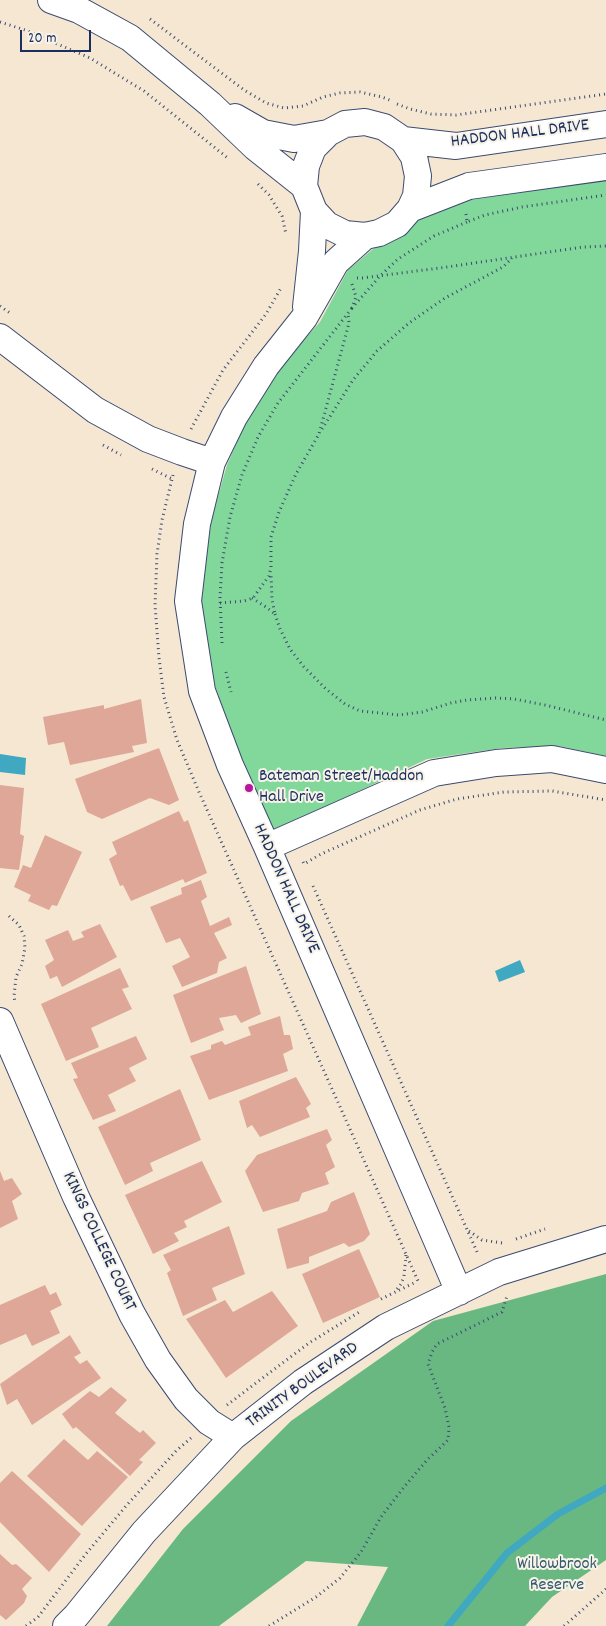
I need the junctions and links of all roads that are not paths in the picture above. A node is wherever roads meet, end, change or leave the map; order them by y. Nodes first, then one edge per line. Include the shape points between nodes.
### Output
1 (51, 0) edge
2 (606, 124) edge
3 (328, 133) junction
4 (403, 140) junction
5 (275, 147) junction
6 (606, 167) edge
7 (304, 186) junction
8 (410, 209) junction
9 (314, 211) junction
10 (365, 236) junction
11 (304, 318) junction
12 (8, 327) edge
13 (212, 462) junction
14 (606, 770) edge
15 (279, 842) junction
16 (9, 1016) edge
17 (606, 1239) edge
18 (458, 1292) junction
19 (233, 1437) junction
20 (66, 1626) edge

1 - 5 street via 79,10 130,38 210,104 255,147
2 - 4 street, HADDON HALL DRIVE via 456,146
3 - 4 street via 346,124 365,122 384,127
3 - 5 street via 294,139
3 - 7 street via 313,148 306,166
4 - 8 street via 414,157 418,176 416,196
5 - 7 street
6 - 8 street via 469,186
7 - 9 street
8 - 10 street via 397,224
9 - 10 street via 327,225 345,234
9 - 11 street
10 - 11 street, HADDON HALL DRIVE via 336,262 340,272
11 - 13 street, HADDON HALL DRIVE via 266,366 234,417
12 - 13 street via 95,410 148,439
13 - 15 street, HADDON HALL DRIVE via 197,524 188,601 202,691 230,765
14 - 15 street via 552,759 496,763 434,773
15 - 18 street, HADDON HALL DRIVE
16 - 19 street, KINGS COLLEGE COURT via 76,1197 132,1314 158,1360 186,1399 209,1422
17 - 18 street, TRINITY BOULEVARD via 498,1272
18 - 19 street, TRINITY BOULEVARD via 386,1327 303,1382
19 - 20 street, TRINITY BOULEVARD via 144,1532

